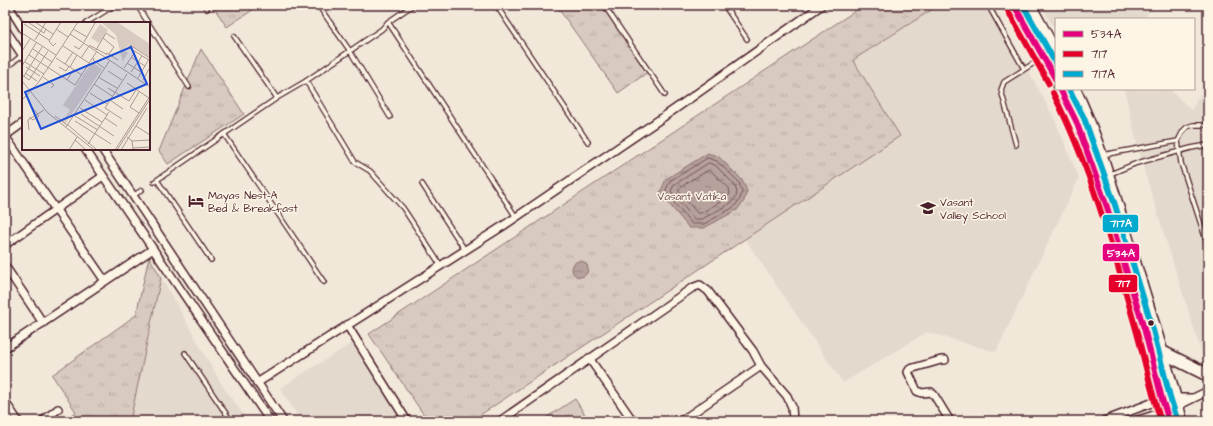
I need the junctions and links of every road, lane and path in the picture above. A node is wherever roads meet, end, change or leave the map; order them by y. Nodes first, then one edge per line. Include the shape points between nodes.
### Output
1 (8, 5) edge
2 (115, 5) edge
3 (137, 5) edge
4 (205, 5) edge
5 (318, 5) edge
6 (413, 5) edge
7 (496, 5) edge
8 (604, 5) edge
9 (724, 5) edge
10 (822, 5) edge
11 (988, 5) edge
12 (1014, 5) edge
13 (1028, 5) edge
14 (208, 9) dead end
15 (88, 22) edge
16 (148, 22) edge
17 (388, 22) junction
18 (150, 26) edge
19 (22, 27) edge
20 (5, 29) edge
21 (234, 36) dead end
22 (747, 39) dead end
23 (350, 51) junction
24 (1055, 52) edge
25 (22, 54) edge
26 (1044, 56) junction
27 (22, 57) edge
28 (5, 69) edge
29 (1024, 69) junction
30 (1055, 78) edge
31 (306, 81) junction
32 (189, 86) dead end
33 (1061, 90) edge
34 (1074, 90) edge
35 (665, 95) dead end
36 (277, 98) junction
37 (390, 117) dead end
38 (22, 124) edge
39 (1208, 125) edge
40 (224, 134) junction
41 (5, 136) edge
42 (1178, 141) junction
43 (588, 142) dead end
44 (1016, 145) dead end
45 (1208, 145) edge
46 (86, 150) edge
47 (103, 150) edge
48 (1179, 151) junction
49 (1101, 155) junction
50 (1108, 175) junction
51 (103, 176) junction
52 (422, 184) dead end
53 (142, 190) dead end
54 (134, 195) junction
55 (124, 206) junction
56 (56, 209) junction
57 (516, 217) junction
58 (5, 244) edge
59 (1208, 246) edge
60 (153, 249) junction
61 (465, 250) junction
62 (211, 260) dead end
63 (5, 266) edge
64 (441, 266) junction
65 (105, 281) junction
66 (324, 282) dead end
67 (43, 323) junction
68 (347, 326) junction
69 (5, 348) edge
70 (1162, 352) junction
71 (185, 353) dead end
72 (589, 358) junction
73 (945, 360) dead end
74 (761, 366) junction
75 (1208, 375) edge
76 (257, 383) junction
77 (1208, 391) edge
78 (5, 402) edge
79 (1170, 407) edge
80 (58, 409) dead end
81 (18, 421) edge
82 (43, 421) edge
83 (231, 421) edge
84 (270, 421) edge
85 (283, 421) edge
86 (407, 421) edge
87 (500, 421) edge
88 (632, 421) edge
89 (681, 421) edge
90 (793, 421) edge
91 (950, 421) edge
92 (1104, 421) edge
93 (1135, 421) edge
94 (1181, 421) edge

1 - 19 street
2 - 15 lane
3 - 16 lane
4 - 14 lane
5 - 23 lane
6 - 17 lane
7 - 43 lane
8 - 35 lane
9 - 22 lane
10 - 57 street
11 - 29 lane
12 - 26 main road
13 - 24 main road
17 - 23 lane
17 - 57 lane
18 - 32 lane
20 - 25 street
21 - 36 lane
23 - 31 lane
23 - 37 lane
26 - 29 lane
26 - 30 main road
27 - 28 lane
29 - 44 lane via 1004,82 1001,90
31 - 36 lane
31 - 64 lane via 355,162 370,171 403,208
33 - 79 main road via 1076,120 1107,207 1153,360
34 - 49 main road
36 - 40 lane
38 - 41 street
39 - 42 lane via 1187,127
40 - 62 lane via 156,181
40 - 66 lane
41 - 56 street
42 - 48 lane
42 - 49 lane
45 - 48 lane
46 - 51 street
47 - 54 street
48 - 50 lane via 1137,163
48 - 59 lane
49 - 50 main road
50 - 70 main road
51 - 55 street
51 - 56 street
52 - 61 lane
53 - 54 lane
54 - 55 street
54 - 76 street
55 - 60 street
56 - 58 street
56 - 65 street
57 - 61 street
60 - 65 street
60 - 84 street
61 - 64 street
63 - 67 street
64 - 68 street
65 - 67 street
67 - 69 street
68 - 76 street
68 - 86 street
70 - 75 main road
70 - 79 main road
71 - 83 lane
72 - 74 street via 692,288 700,286 708,291 742,335
72 - 87 street
72 - 88 street
73 - 91 street via 916,366 908,372 915,388 922,393 931,392
74 - 89 street
74 - 90 street via 787,396 792,407
76 - 85 street
77 - 79 street
78 - 81 street
79 - 92 street
79 - 93 street
79 - 94 main road
80 - 82 street

